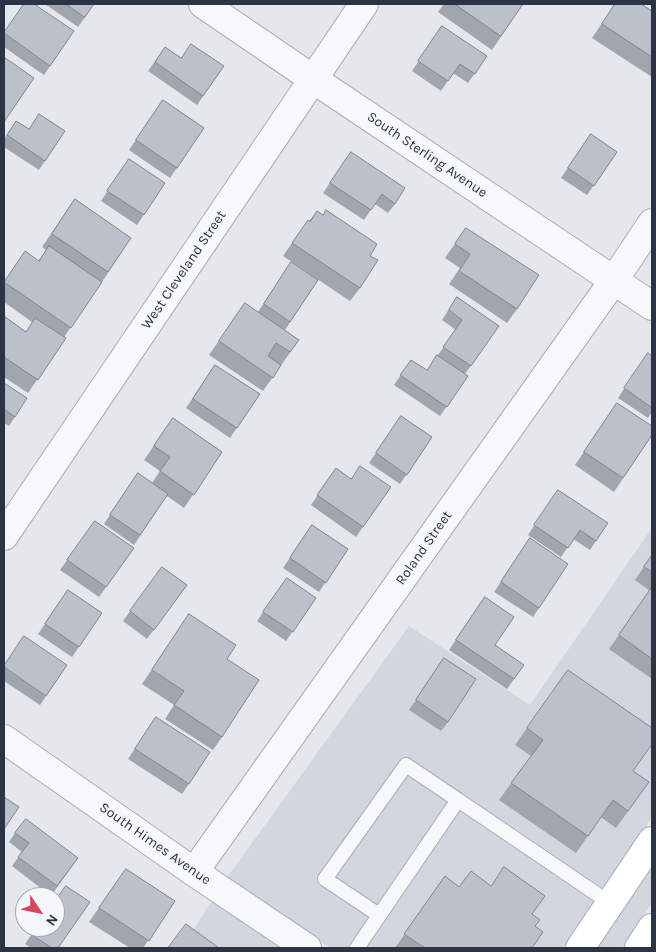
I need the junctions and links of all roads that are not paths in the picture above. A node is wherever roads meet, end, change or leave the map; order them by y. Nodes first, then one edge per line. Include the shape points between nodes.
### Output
1 (203, 4) edge
2 (364, 4) edge
3 (313, 79) junction
4 (652, 223) edge
5 (614, 280) junction
6 (652, 306) edge
7 (4, 536) edge
8 (4, 739) edge
9 (458, 800) junction
10 (652, 841) edge
11 (194, 872) junction
12 (610, 903) junction
13 (379, 915) junction
14 (307, 948) edge
15 (357, 948) edge
16 (580, 948) edge

1 - 3 street, South Sterling Avenue
2 - 3 street, West Cleveland Street
3 - 5 street, South Sterling Avenue
3 - 7 street, West Cleveland Street
4 - 5 street, Roland Street
5 - 6 street, South Sterling Avenue
5 - 11 street, Roland Street
8 - 11 street, South Himes Avenue
9 - 12 lane
9 - 13 lane
9 - 13 lane via 406,765 325,879
10 - 12 main road
11 - 14 street, South Himes Avenue
12 - 16 main road
13 - 15 lane

